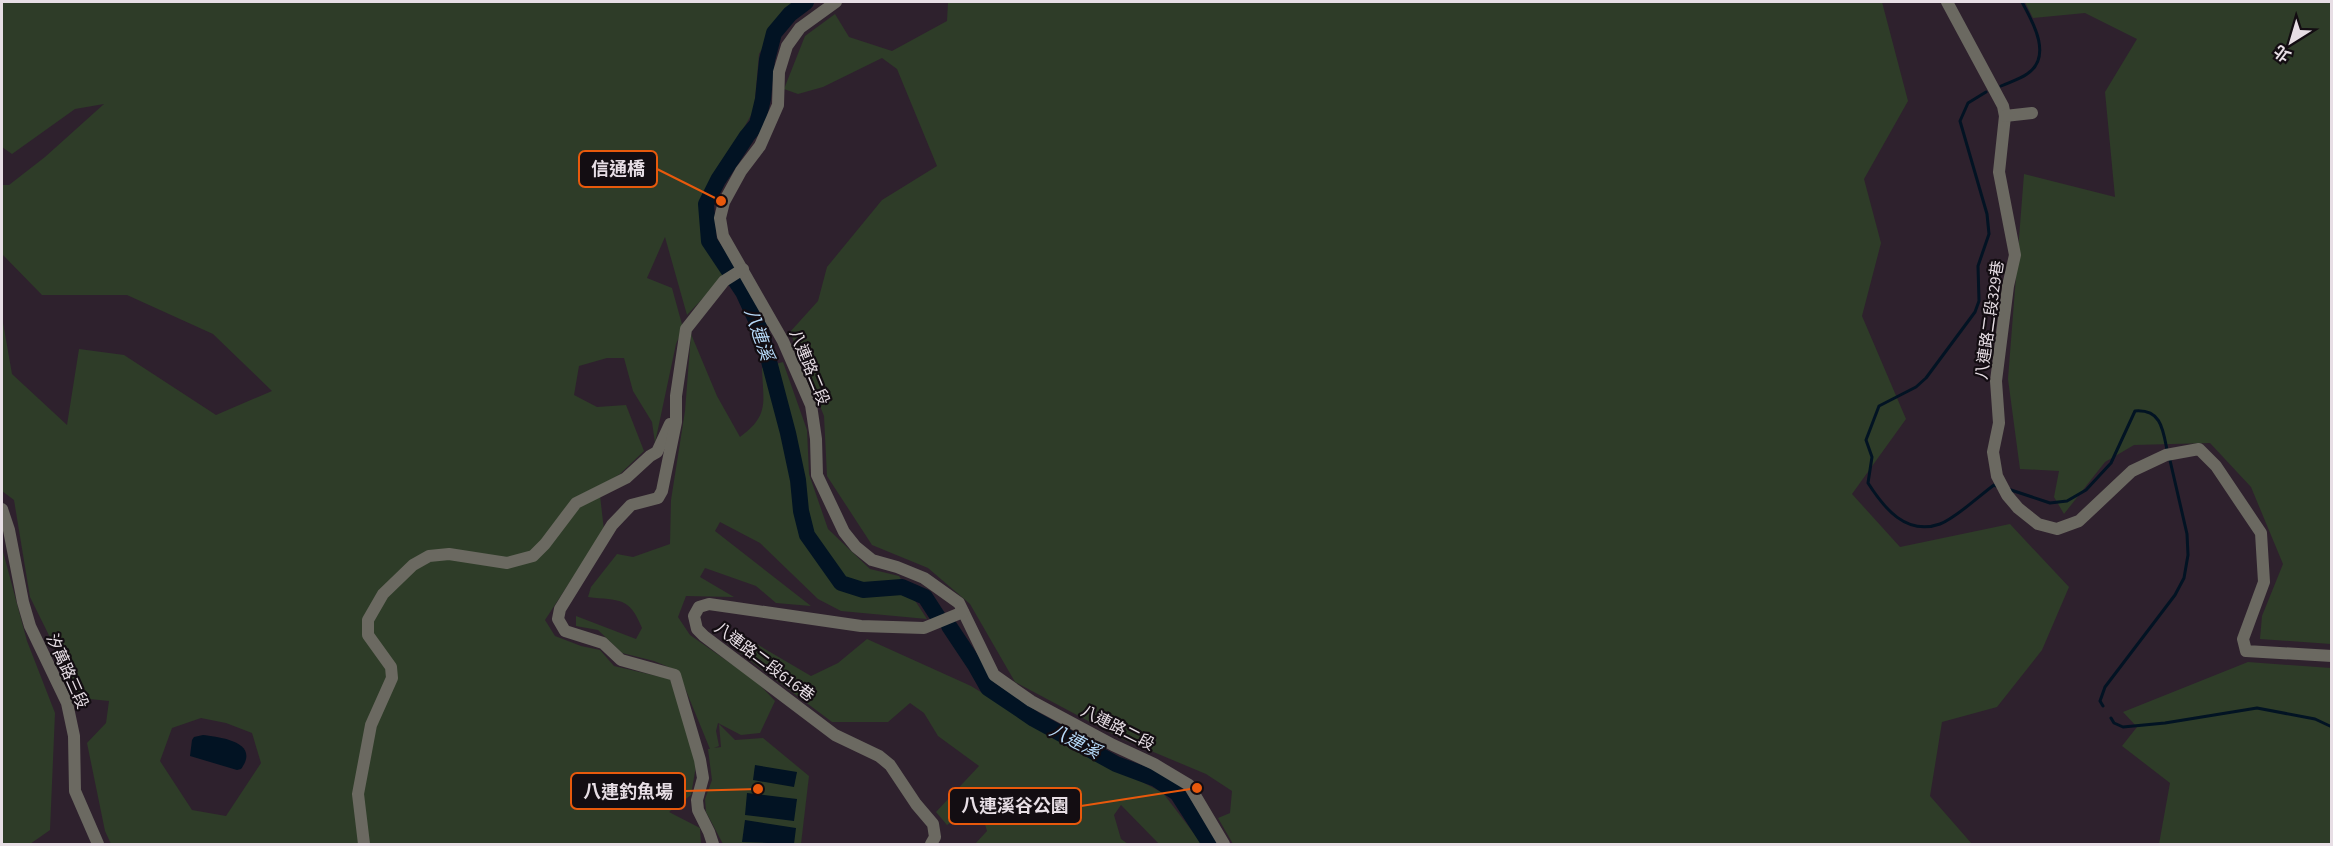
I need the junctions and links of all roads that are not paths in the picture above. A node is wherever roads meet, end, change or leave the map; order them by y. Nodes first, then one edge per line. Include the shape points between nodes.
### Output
1 (836, 2) edge
2 (1947, 2) edge
3 (2032, 112) dead end
4 (2005, 116) junction
5 (740, 270) junction
6 (676, 400) junction
7 (2, 509) edge
8 (963, 612) junction
9 (2331, 656) edge
10 (98, 844) edge
11 (364, 844) edge
12 (713, 844) edge
13 (931, 844) edge
14 (1224, 844) edge

1 - 5 street, 八連路二段 via 801,28 787,46 779,72 778,105 760,146 724,202 720,218 723,236
2 - 4 street, 八連路二段329巷
3 - 4 street
4 - 9 street, 八連路二段329巷 via 1999,172 2015,255 1996,381 1999,423 1993,452 2007,495 2038,524 2057,529 2079,521 2132,471 2170,454 2199,449 2216,466 2261,533 2264,582 2243,639 2246,651
5 - 6 street via 724,281 686,329
5 - 8 street, 八連路二段 via 783,341 811,405 817,475 844,532 872,560 924,578 959,603
6 - 11 street via 667,434 657,452 626,478 576,503 533,556 507,563 449,554 429,556 413,565 383,594 368,620 368,635 391,667 393,678 371,725 358,794
6 - 12 street via 676,422 662,491 658,498 631,505 612,525 560,609 558,619 565,631 603,643 621,660 675,675 700,760 703,778 698,810
7 - 10 street, 汐萬路三段 via 30,626 67,703 74,736 75,790
8 - 13 street, 八連路二段616巷 via 924,628 861,626 709,603 699,607 694,616 697,629 704,636 835,735 890,765 933,824 935,837
8 - 14 street, 八連路二段 via 994,675 1031,701 1189,785

